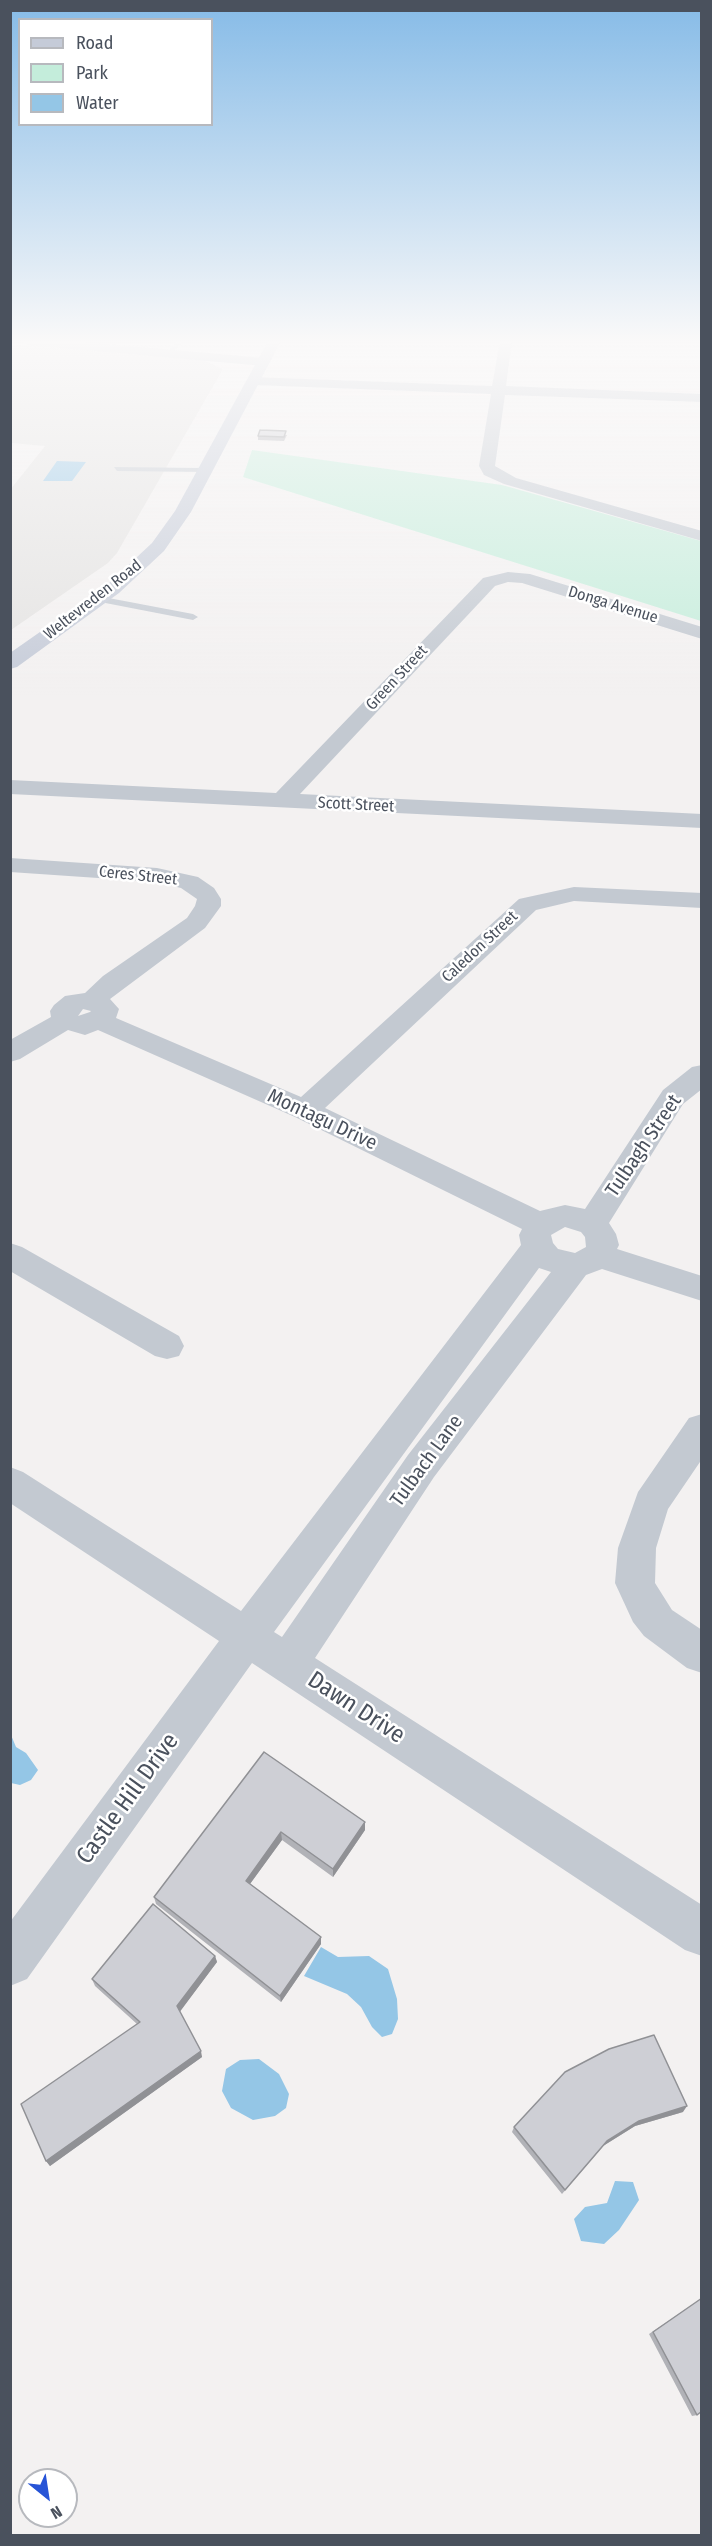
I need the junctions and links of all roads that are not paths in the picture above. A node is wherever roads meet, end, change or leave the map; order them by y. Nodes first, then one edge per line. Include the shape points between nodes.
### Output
1 (211, 460) edge
2 (488, 460) edge
3 (117, 469) dead end
4 (205, 470) junction
5 (702, 536) edge
6 (525, 578) joint
7 (98, 599) junction
8 (193, 617) dead end
9 (702, 633) edge
10 (10, 663) edge
11 (10, 788) edge
12 (281, 801) junction
13 (702, 821) edge
14 (10, 865) edge
15 (702, 901) edge
16 (96, 1011) junction
17 (10, 1053) edge
18 (702, 1074) edge
19 (305, 1110) junction
20 (539, 1236) junction
21 (588, 1248) junction
22 (10, 1256) edge
23 (702, 1289) edge
24 (167, 1346) dead end
25 (702, 1429) edge
26 (10, 1483) edge
27 (356, 1491) junction
28 (392, 1509) junction
29 (246, 1637) junction
30 (702, 1654) edge
31 (288, 1664) junction
32 (702, 1933) edge
33 (10, 1962) edge

1 - 4 main road, Weltevreden Road
2 - 5 street via 492,474 510,481
3 - 4 lane
4 - 7 main road, Weltevreden Road via 183,512 158,547
6 - 9 street, Donga Avenue
6 - 12 street, Green Street via 498,579 478,591
7 - 8 lane
7 - 10 main road, Weltevreden Road
11 - 12 street, Scott Street
12 - 13 street, Scott Street
14 - 16 street, Ceres Street via 157,875 189,882 209,899 196,923 112,982
15 - 19 street, Caledon Street via 590,893 528,904
16 - 17 street via 78,1026 65,1021
16 - 19 street, Montagu Drive
18 - 21 street, Tulbagh Street via 673,1097
19 - 20 street, Montagu Drive
20 - 21 street via 546,1257 560,1263
20 - 21 street via 551,1219 579,1218
20 - 27 street, Tulbach Lane
21 - 23 street
21 - 28 street, Tulbach Lane
22 - 24 street
25 - 30 street via 651,1503 637,1548 635,1583 658,1623
26 - 29 street, Dawn Drive
27 - 28 street
27 - 29 street, Tulbach Lane
28 - 31 street, Tulbach Lane
29 - 31 street, Dawn Drive
29 - 33 street, Castle Hill Drive
31 - 32 street, Dawn Drive

